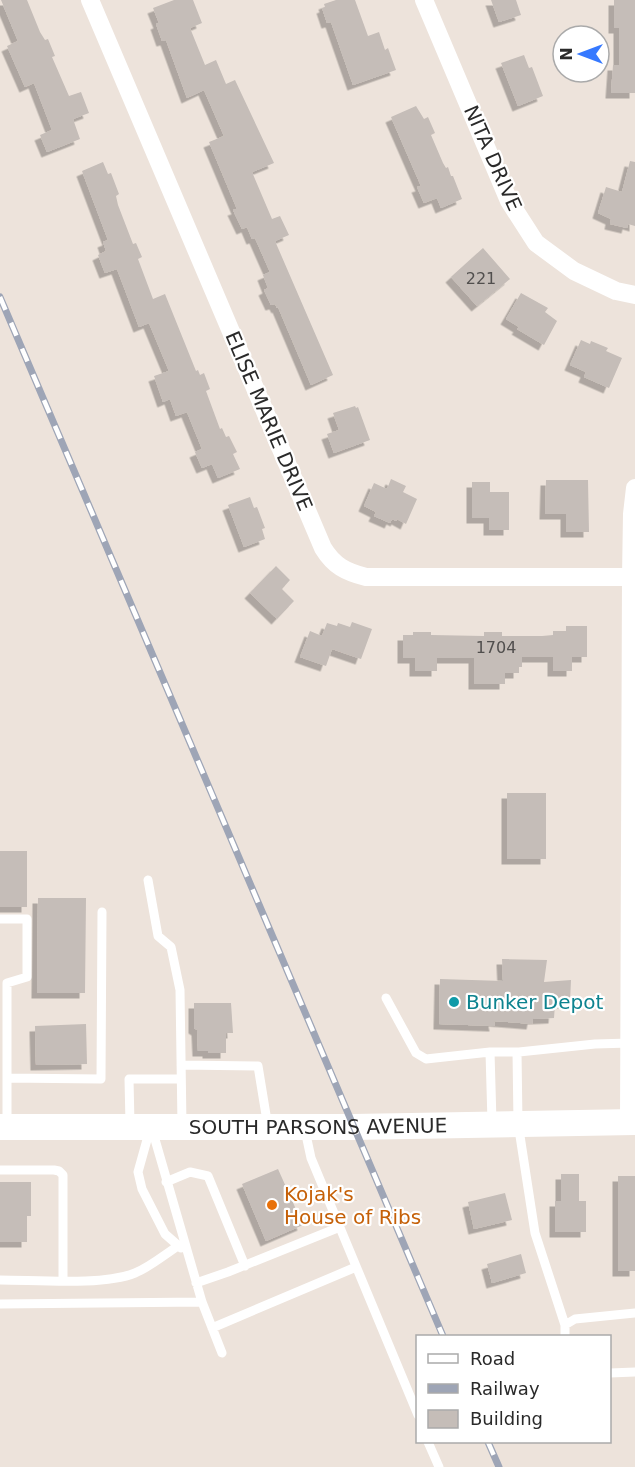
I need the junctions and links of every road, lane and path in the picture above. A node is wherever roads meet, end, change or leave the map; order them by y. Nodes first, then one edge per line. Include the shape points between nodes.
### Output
1 (90, 0) edge
2 (424, 0) edge
3 (635, 295) edge
4 (635, 488) edge
5 (631, 577) junction
6 (148, 880) dead end
7 (102, 912) dead end
8 (0, 920) edge
9 (4, 983) edge
10 (386, 999) dead end
11 (630, 1042) junction
12 (490, 1052) junction
13 (517, 1052) junction
14 (181, 1065) junction
15 (7, 1078) junction
16 (181, 1079) junction
17 (632, 1122) edge
18 (518, 1123) junction
19 (492, 1124) junction
20 (3, 1127) edge
21 (141, 1127) junction
22 (182, 1127) junction
23 (268, 1127) junction
24 (305, 1127) junction
25 (0, 1170) edge
26 (166, 1182) junction
27 (340, 1227) junction
28 (178, 1246) junction
29 (189, 1256) junction
30 (245, 1266) junction
31 (356, 1267) junction
32 (0, 1280) edge
33 (63, 1280) junction
34 (196, 1283) junction
35 (202, 1302) junction
36 (0, 1304) edge
37 (635, 1313) edge
38 (565, 1325) junction
39 (212, 1328) junction
40 (565, 1335) edge
41 (222, 1353) dead end
42 (635, 1372) edge
43 (611, 1373) edge
44 (416, 1413) edge
45 (428, 1443) edge
46 (439, 1467) edge

1 - 5 street, ELISE MARIE DRIVE via 331,561 366,577
2 - 3 street, NITA DRIVE via 509,201 536,243 574,271 616,291
4 - 5 street
5 - 11 street
6 - 14 lane via 158,936 171,947 180,990
7 - 15 lane via 101,1079
8 - 9 lane via 27,920 27,977
9 - 15 lane
10 - 12 lane via 416,1053 426,1059
11 - 13 lane
11 - 17 street
12 - 13 lane
12 - 19 lane
13 - 18 lane
14 - 16 lane
14 - 23 lane via 258,1066
15 - 20 lane
16 - 21 lane via 129,1079
16 - 22 lane
17 - 18 main road, SOUTH PARSONS AVENUE
18 - 19 main road, SOUTH PARSONS AVENUE
18 - 38 lane via 535,1233
19 - 24 main road, SOUTH PARSONS AVENUE
20 - 21 main road, SOUTH PARSONS AVENUE
21 - 22 main road, SOUTH PARSONS AVENUE
21 - 26 lane
21 - 28 lane via 138,1172 142,1189 165,1234
22 - 23 main road, SOUTH PARSONS AVENUE
23 - 24 main road, SOUTH PARSONS AVENUE
24 - 27 lane via 311,1158
25 - 33 lane via 54,1170 63,1175
26 - 29 lane
26 - 30 lane via 190,1172 208,1176
27 - 30 lane
27 - 31 lane
28 - 29 lane
28 - 33 lane via 132,1275
29 - 34 lane
30 - 34 lane
31 - 39 lane
31 - 44 lane
32 - 33 lane
34 - 35 lane
35 - 36 lane
35 - 39 lane
37 - 38 lane via 575,1319
38 - 40 lane
39 - 41 lane
42 - 43 lane
45 - 46 lane

